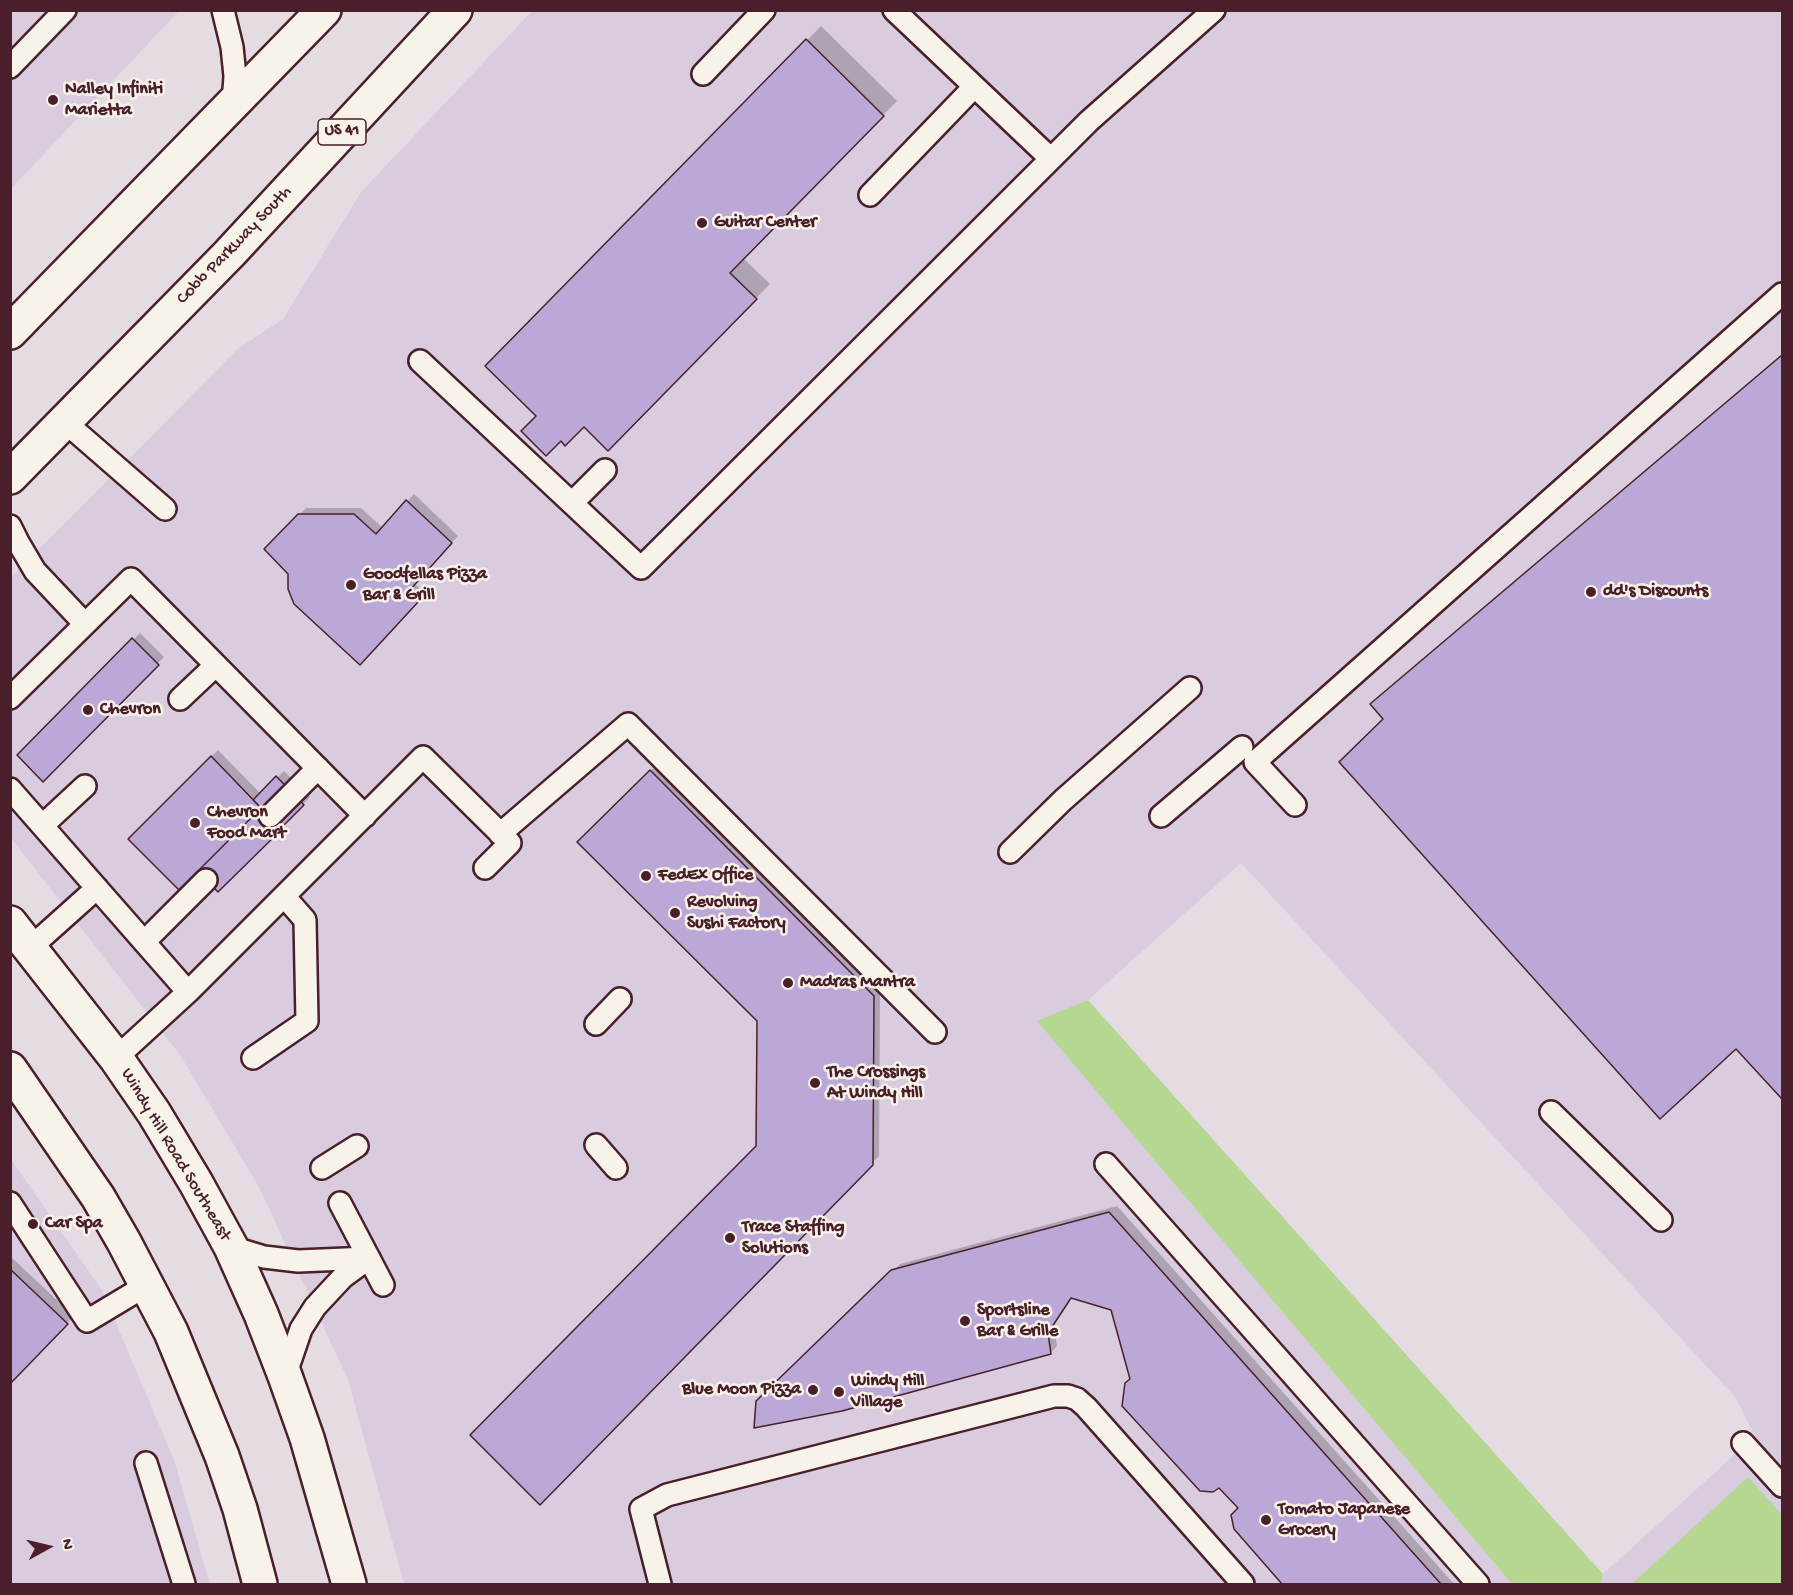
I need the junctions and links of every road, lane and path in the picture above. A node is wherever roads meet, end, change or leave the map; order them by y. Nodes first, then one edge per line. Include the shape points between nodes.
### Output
1 (65, 10) edge
2 (223, 10) edge
3 (324, 10) edge
4 (455, 10) edge
5 (764, 10) edge
6 (894, 10) edge
7 (1214, 10) edge
8 (10, 67) edge
9 (703, 74) dead end
10 (974, 87) junction
11 (233, 104) junction
12 (1051, 159) junction
13 (870, 195) dead end
14 (1782, 294) edge
15 (10, 332) edge
16 (420, 361) dead end
17 (65, 422) junction
18 (605, 470) dead end
19 (10, 477) edge
20 (572, 503) junction
21 (165, 509) dead end
22 (10, 526) edge
23 (10, 558) edge
24 (35, 570) junction
25 (86, 624) junction
26 (216, 665) junction
27 (1190, 688) dead end
28 (10, 698) edge
29 (180, 699) dead end
30 (1242, 747) dead end
31 (318, 768) junction
32 (85, 786) dead end
33 (10, 789) edge
34 (1295, 805) dead end
35 (270, 816) dead end
36 (365, 816) junction
37 (1161, 816) dead end
38 (42, 825) junction
39 (500, 834) junction
40 (1010, 852) dead end
41 (485, 868) dead end
42 (206, 880) dead end
43 (97, 888) junction
44 (284, 896) junction
45 (20, 935) edge
46 (144, 942) junction
47 (188, 992) junction
48 (620, 999) dead end
49 (596, 1024) dead end
50 (935, 1032) dead end
51 (116, 1058) junction
52 (253, 1058) dead end
53 (10, 1068) edge
54 (1551, 1112) dead end
55 (596, 1145) dead end
56 (357, 1146) dead end
57 (1106, 1164) dead end
58 (322, 1168) dead end
59 (616, 1168) dead end
60 (10, 1203) edge
61 (340, 1203) dead end
62 (1661, 1220) dead end
63 (231, 1247) junction
64 (369, 1258) junction
65 (147, 1285) junction
66 (383, 1285) dead end
67 (285, 1376) junction
68 (1743, 1443) dead end
69 (146, 1463) dead end
70 (1782, 1486) edge
71 (184, 1584) edge
72 (260, 1584) edge
73 (349, 1584) edge
74 (660, 1584) edge
75 (1244, 1584) edge
76 (1478, 1584) edge

1 - 8 lane
2 - 11 lane via 232,47
3 - 11 main road
4 - 17 main road, Cobb Parkway South / US 41 via 229,254
5 - 9 lane
6 - 10 lane
7 - 12 lane
10 - 12 lane
10 - 13 lane
11 - 15 main road
12 - 20 lane via 642,568
14 - 34 lane via 1255,762
16 - 20 lane
17 - 19 main road, Cobb Parkway South / US 41
17 - 21 lane
18 - 20 lane
22 - 24 lane
23 - 24 lane
24 - 25 lane
25 - 26 lane via 131,579
25 - 28 lane
26 - 29 lane
26 - 31 lane
27 - 40 lane
30 - 37 lane
31 - 35 lane
31 - 36 lane
32 - 38 lane
33 - 38 lane
36 - 39 lane via 423,757
36 - 44 lane
38 - 43 lane
39 - 41 lane via 510,843
39 - 50 lane via 628,724
42 - 46 lane
43 - 45 lane
43 - 46 lane
44 - 47 lane
44 - 52 lane via 305,920 307,1021
45 - 51 main road, Windy Hill Road Southeast
46 - 47 lane
47 - 51 lane
48 - 49 lane
51 - 63 main road, Windy Hill Road Southeast via 154,1113
53 - 65 main road via 98,1197
54 - 62 lane
55 - 59 lane
56 - 58 lane
57 - 76 lane
60 - 65 lane via 87,1321
61 - 64 lane
63 - 64 lane via 264,1257 298,1261
63 - 67 main road, Windy Hill Road Southeast
64 - 66 lane
64 - 67 lane via 343,1277 315,1307 300,1329
65 - 72 main road via 222,1456
67 - 73 main road, Windy Hill Road Southeast
68 - 70 lane
69 - 71 lane
74 - 75 lane via 641,1509 667,1495 1054,1396 1068,1396 1086,1407

